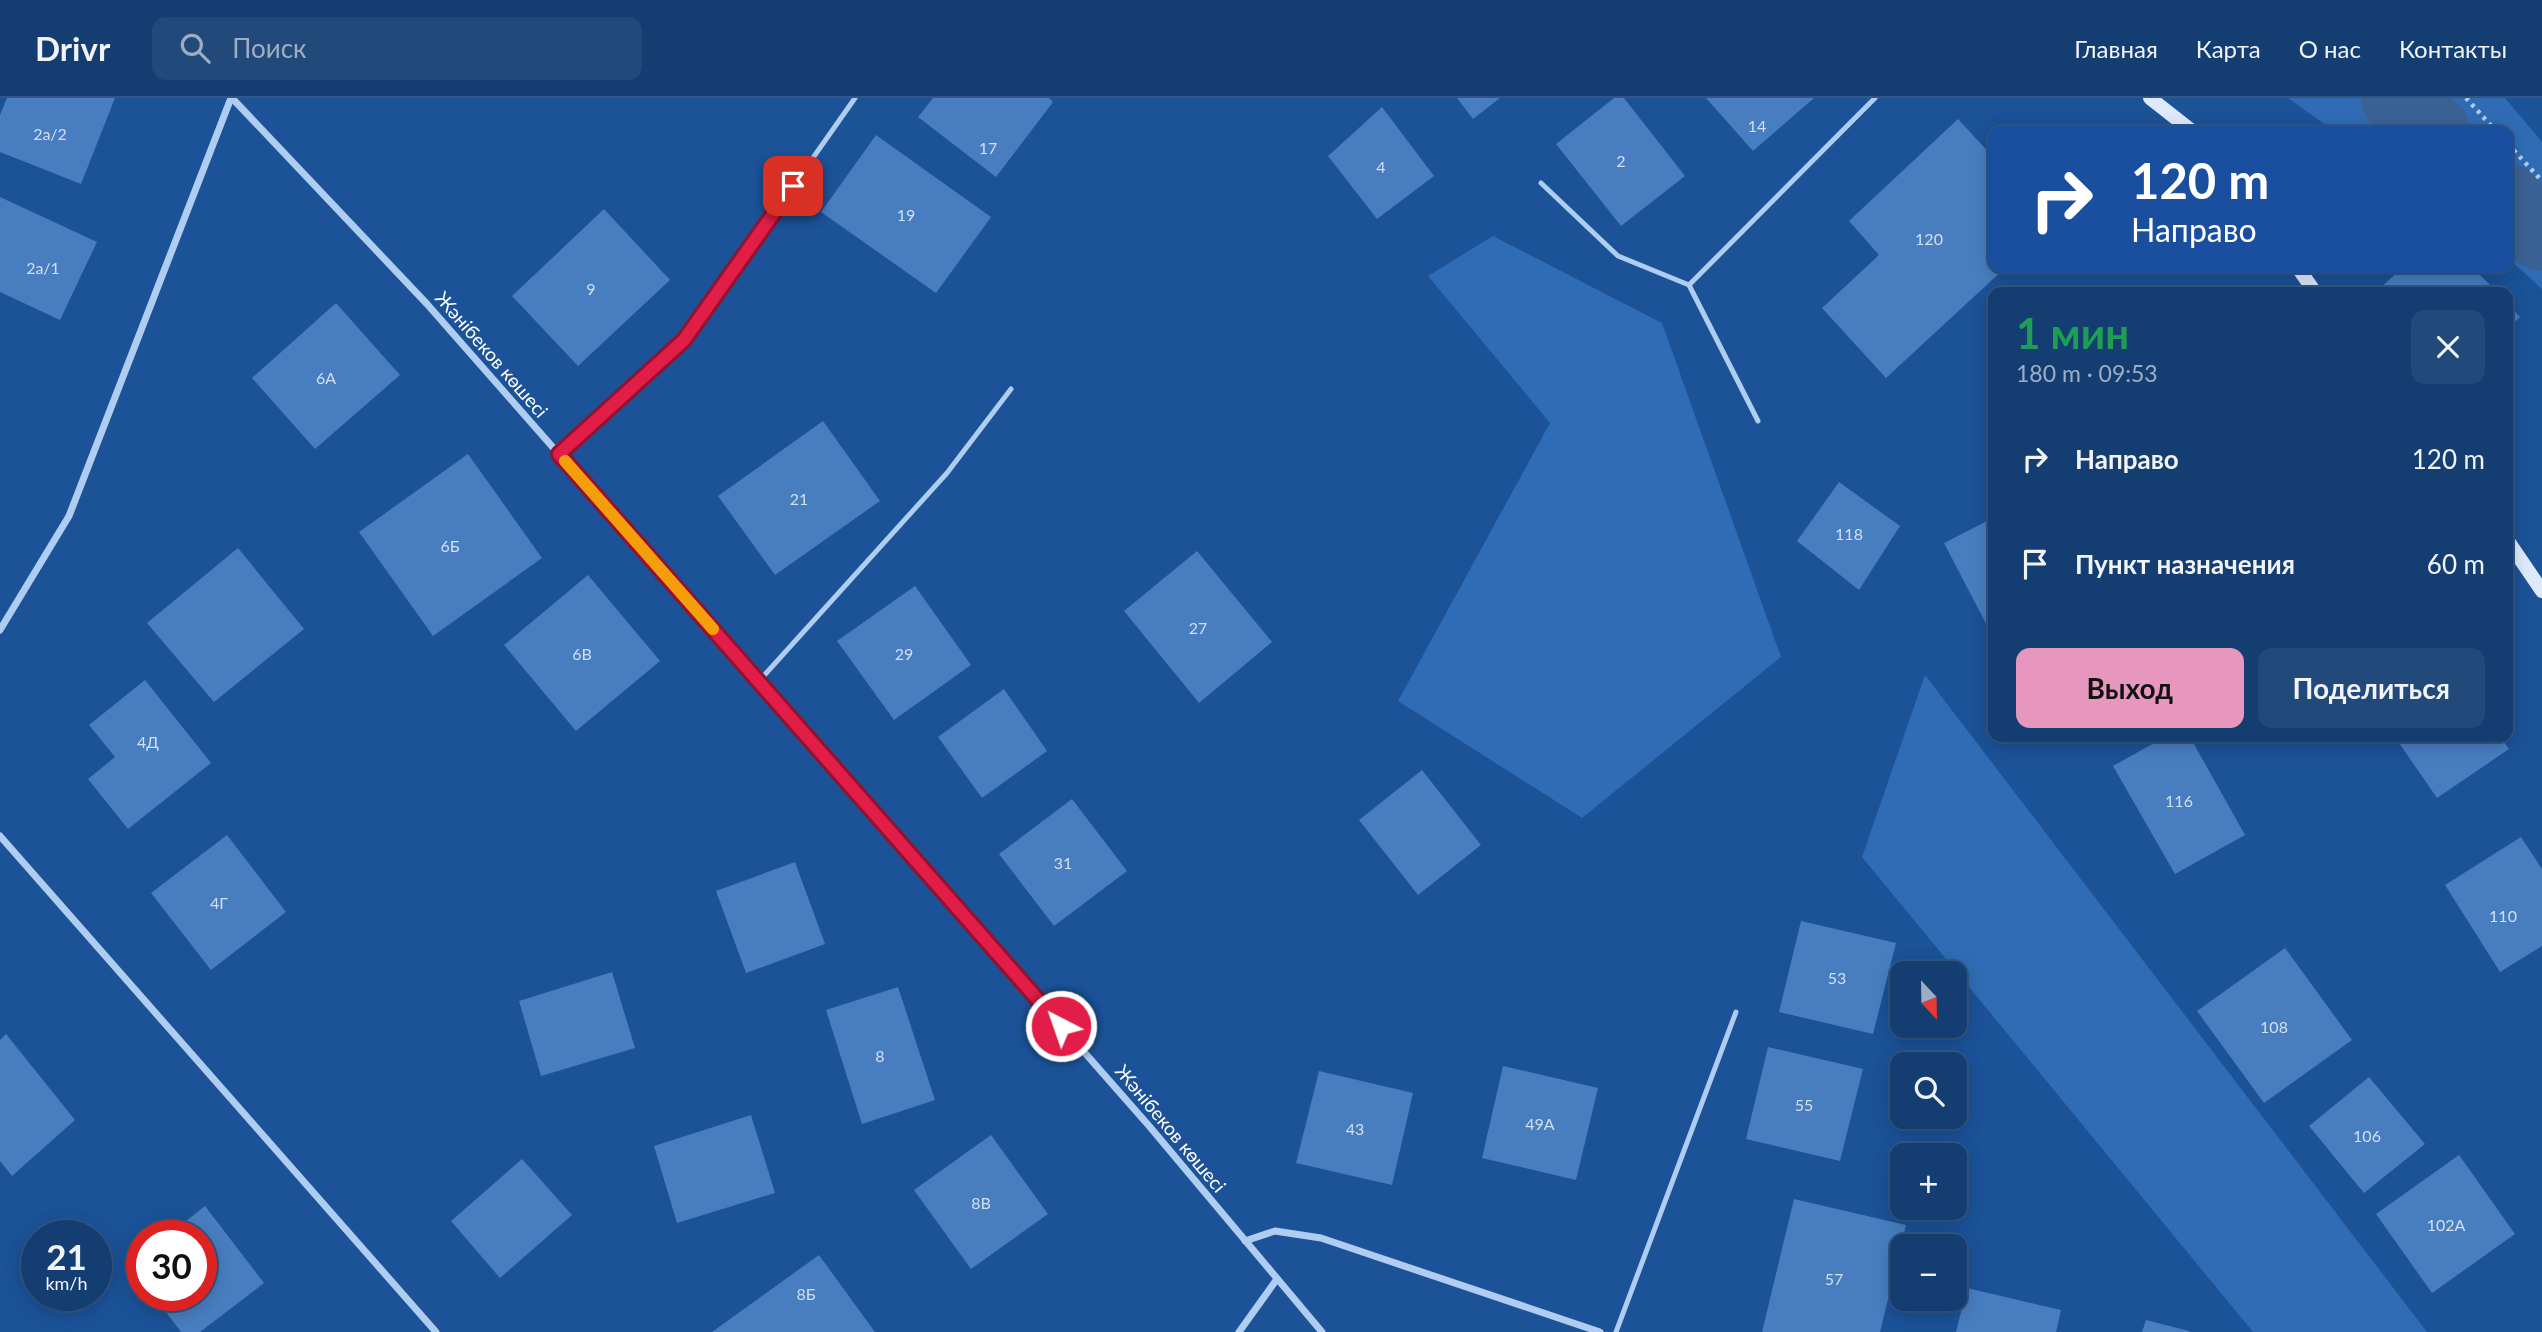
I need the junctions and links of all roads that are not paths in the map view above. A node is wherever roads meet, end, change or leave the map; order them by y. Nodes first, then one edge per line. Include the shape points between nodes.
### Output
1 (231, 98) edge
2 (855, 98) edge
3 (1875, 98) edge
4 (2150, 98) edge
5 (2186, 126) edge
6 (1541, 183) dead end
7 (1689, 285) junction
8 (1011, 389) dead end
9 (1758, 421) dead end
10 (559, 454) junction
11 (2513, 548) edge
12 (2542, 591) edge
13 (0, 630) edge
14 (759, 681) junction
15 (0, 836) edge
16 (1736, 1012) dead end
17 (1245, 1241) junction
18 (1278, 1279) junction
19 (436, 1332) edge
20 (1239, 1332) edge
21 (1322, 1332) edge
22 (1600, 1332) edge
23 (1616, 1332) edge

1 - 10 street, Жәнібеков көшесі via 427,304
1 - 13 street via 69,516
2 - 10 lane via 684,340
3 - 7 lane
4 - 5 street
6 - 7 lane via 1618,256
7 - 9 lane
8 - 14 lane via 947,473
10 - 14 street, Жәнібеков көшесі
11 - 12 street
14 - 17 street, Жәнібеков көшесі
15 - 19 street
16 - 23 lane
17 - 18 street, Жәнібеков көшесі
17 - 22 street via 1275,1231 1321,1238
18 - 20 street
18 - 21 street, Жәнібеков көшесі

